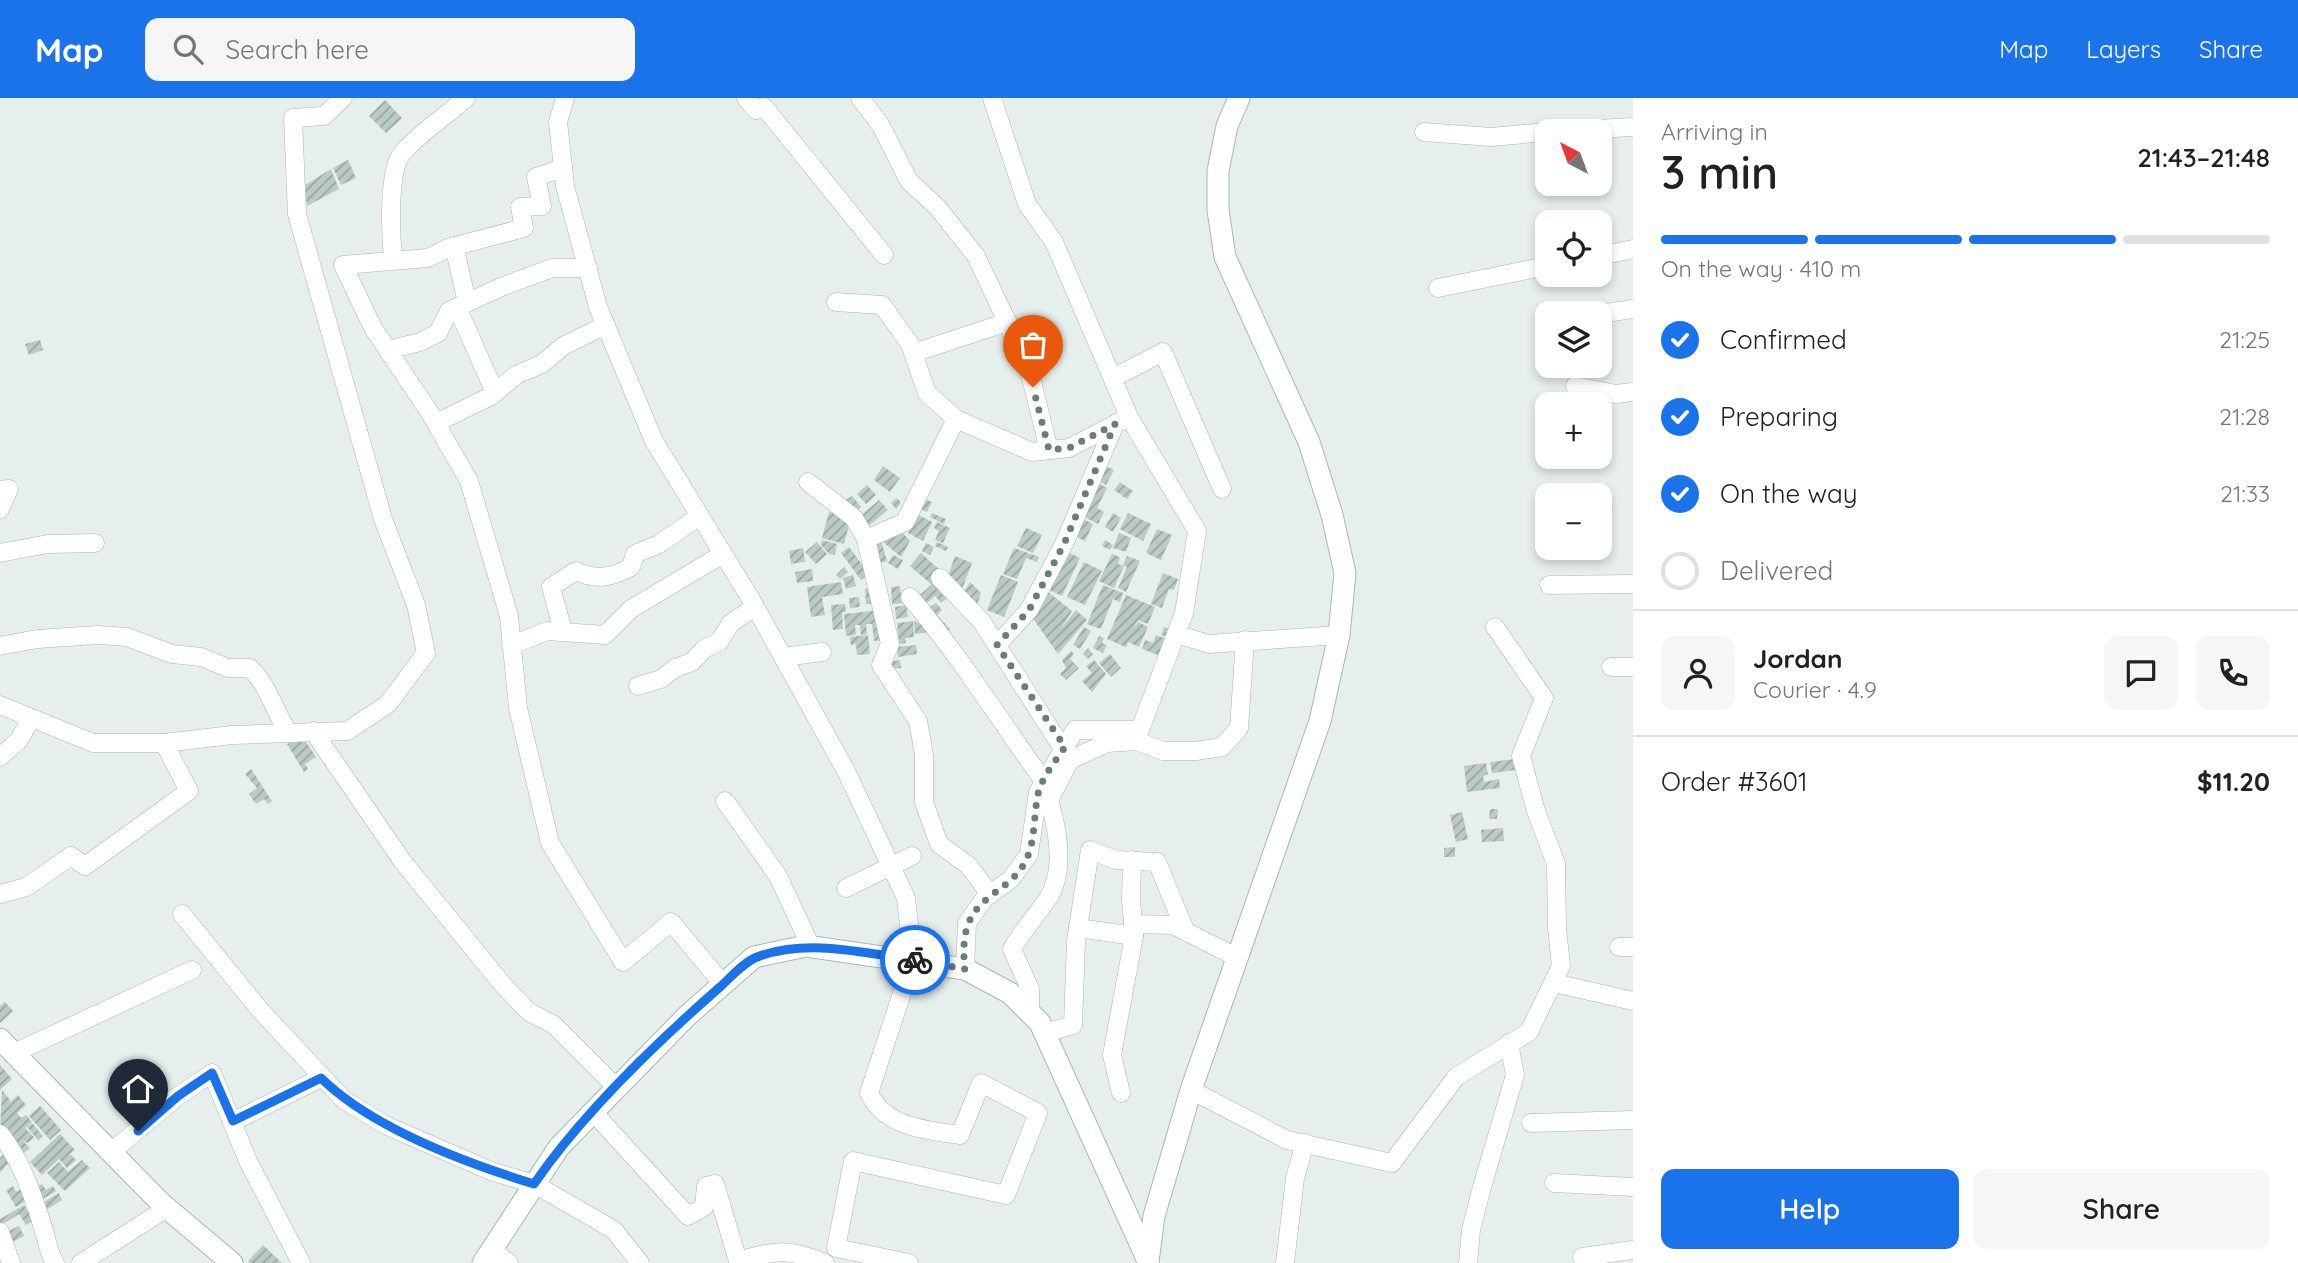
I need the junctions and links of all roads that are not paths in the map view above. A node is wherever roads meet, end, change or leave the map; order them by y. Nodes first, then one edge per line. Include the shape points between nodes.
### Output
1 (343, 98) edge
2 (466, 98) edge
3 (565, 98) edge
4 (746, 98) edge
5 (860, 98) edge
6 (992, 98) edge
7 (1239, 98) edge
8 (1633, 127) edge
9 (1612, 128) edge
10 (1424, 132) dead end
11 (1535, 133) edge
12 (563, 168) junction
13 (454, 246) junction
14 (1633, 250) edge
15 (1612, 254) edge
16 (884, 255) dead end
17 (393, 260) junction
18 (588, 268) junction
19 (1535, 268) edge
20 (1438, 288) dead end
21 (836, 302) dead end
22 (462, 304) junction
23 (1633, 309) edge
24 (1612, 312) edge
25 (1008, 322) junction
26 (606, 325) junction
27 (388, 350) junction
28 (913, 353) junction
29 (1113, 378) junction
30 (1575, 386) dead end
31 (1633, 392) edge
32 (495, 393) junction
33 (956, 419) junction
34 (1122, 421) junction
35 (436, 423) junction
36 (1049, 450) junction
37 (808, 482) dead end
38 (1222, 489) dead end
39 (0, 490) edge
40 (0, 509) edge
41 (700, 516) junction
42 (866, 539) junction
43 (95, 543) dead end
44 (0, 553) edge
45 (723, 554) junction
46 (940, 578) dead end
47 (1633, 584) edge
48 (1549, 585) dead end
49 (910, 597) dead end
50 (755, 607) junction
51 (1495, 627) dead end
52 (563, 631) junction
53 (1176, 634) junction
54 (1339, 635) junction
55 (1245, 640) junction
56 (511, 645) junction
57 (997, 645) junction
58 (0, 646) edge
59 (822, 652) dead end
60 (783, 657) junction
61 (1611, 667) dead end
62 (1633, 667) edge
63 (638, 686) dead end
64 (0, 705) edge
65 (31, 719) junction
66 (313, 731) junction
67 (288, 732) junction
68 (164, 743) junction
69 (1067, 754) junction
70 (0, 757) edge
71 (1043, 779) junction
72 (725, 801) dead end
73 (912, 856) dead end
74 (1132, 860) junction
75 (891, 867) junction
76 (846, 888) dead end
77 (0, 894) edge
78 (989, 894) junction
79 (182, 914) dead end
80 (1079, 928) junction
81 (1134, 930) junction
82 (1185, 930) junction
83 (811, 947) junction
84 (1238, 958) junction
85 (913, 960) junction
86 (965, 969) junction
87 (192, 970) dead end
88 (1554, 983) junction
89 (723, 984) junction
90 (1633, 1001) edge
91 (1030, 1011) junction
92 (1045, 1033) junction
93 (1509, 1043) junction
94 (4, 1045) edge
95 (321, 1078) junction
96 (617, 1088) junction
97 (1191, 1090) junction
98 (1121, 1093) dead end
99 (593, 1112) junction
100 (1633, 1119) edge
101 (233, 1121) junction
102 (1531, 1123) dead end
103 (0, 1135) edge
104 (1305, 1143) junction
105 (110, 1153) junction
106 (1554, 1183) dead end
107 (534, 1184) junction
108 (1633, 1187) edge
109 (167, 1208) junction
110 (0, 1232) edge
111 (1633, 1250) edge
112 (487, 1256) edge
113 (778, 1257) edge
114 (1582, 1257) dead end
115 (11, 1263) edge
116 (55, 1263) edge
117 (81, 1263) edge
118 (232, 1263) edge
119 (301, 1263) edge
120 (509, 1263) edge
121 (640, 1263) edge
122 (825, 1263) edge
123 (909, 1263) edge
124 (1149, 1263) edge
125 (1285, 1263) edge
126 (1468, 1263) edge

1 - 66 street via 324,116 293,118 297,214 383,519 416,605 426,653 388,704 347,731
2 - 17 street via 400,154 391,196
3 - 12 street via 558,122
4 - 16 street via 756,110 764,107
5 - 25 street via 880,124 909,181 938,208 976,256
6 - 29 street via 1027,204 1054,242
7 - 54 street via 1217,171 1225,257 1308,442 1332,515 1345,573
8 - 9 street
10 - 11 street via 1491,137
12 - 13 street via 536,177 542,206 520,207 524,228
12 - 18 street
13 - 17 street via 428,258
13 - 22 street
14 - 15 street
17 - 27 street via 343,265
18 - 22 street via 552,268
18 - 26 street
19 - 20 street
21 - 28 street via 882,305
22 - 27 street via 449,311 438,332
22 - 32 street
23 - 24 street
25 - 28 street
25 - 36 street via 1028,366
26 - 32 street via 516,375
26 - 41 street via 654,441
27 - 35 street
28 - 33 street via 927,393
29 - 34 street
29 - 38 street via 1163,352
30 - 31 street via 1616,394
32 - 35 street
33 - 36 street via 1032,452
33 - 42 street via 905,522
34 - 36 street via 1069,448
34 - 53 street via 1197,531 1184,613
34 - 57 street via 1029,610
35 - 56 street via 469,481 509,616
37 - 42 street via 854,518
39 - 40 street via 9,489
41 - 45 street
41 - 52 street via 635,554 631,567 614,576 588,577 576,571 551,587
42 - 78 street via 890,644 881,665 918,721 924,802 935,834 939,844 968,866
43 - 44 street via 48,544
45 - 50 street
45 - 52 street via 631,609 605,635
46 - 57 street
47 - 48 street
49 - 71 street via 960,659
50 - 60 street
50 - 63 street via 731,623 719,642 692,662
51 - 88 street via 1544,698 1521,756 1556,864 1561,966
52 - 56 street via 547,631
53 - 55 street via 1209,644
53 - 69 street via 1140,730 1075,730
54 - 55 street
54 - 84 street via 1320,721
55 - 69 street via 1239,728 1222,747 1163,751 1137,741 1107,743
56 - 89 street via 518,708 550,843 599,924 623,962 671,922
57 - 69 street
58 - 67 street via 37,639 127,637 172,654 201,657 228,668 250,668 265,682 270,704
59 - 60 street
60 - 75 street via 846,771
61 - 62 street
64 - 65 street
65 - 68 street via 93,743
65 - 70 street via 19,740
66 - 67 street
66 - 96 street via 403,862 503,985 529,1012 554,1026
67 - 68 street
68 - 77 street via 189,791 85,866 71,856 26,887
69 - 71 street
69 - 91 street via 1049,800 1058,832 1058,862 1049,898 1013,949 1030,989
71 - 78 street via 1029,854 1011,879
72 - 83 street via 778,876
73 - 75 street
74 - 80 street via 1116,860 1090,850
74 - 81 street
74 - 82 street via 1157,862
75 - 76 street
75 - 85 street via 906,898
78 - 86 street via 967,923
79 - 95 street
80 - 81 street
80 - 92 street via 1073,1025
81 - 82 street via 1173,925
81 - 98 street via 1112,1055
82 - 84 street
83 - 85 street
83 - 89 street via 754,957
84 - 97 street
85 - 86 street
85 - 123 street via 869,1093 877,1110 913,1128 960,1135 981,1083 1038,1113 1006,1195 853,1161 836,1248
86 - 91 street via 1010,993
87 - 94 street
88 - 90 street
88 - 93 street via 1529,1032
89 - 96 street
91 - 92 street
92 - 124 street
93 - 104 street via 1456,1077 1392,1163
93 - 126 street via 1515,1075 1471,1230
94 - 105 street
95 - 101 street
95 - 107 street via 344,1100 385,1125 491,1171
96 - 99 street
97 - 104 street via 1286,1140
97 - 124 street via 1154,1216
99 - 107 street via 559,1147
99 - 113 street via 688,1216 704,1208 706,1186 715,1184 738,1261
100 - 102 street
101 - 105 street via 212,1073
101 - 119 street via 247,1161
103 - 116 street via 15,1152
104 - 125 street via 1294,1178
105 - 109 street
106 - 108 street
107 - 112 street
107 - 121 street via 614,1230
109 - 117 street
109 - 118 street
110 - 115 street
111 - 114 street
112 - 120 street
113 - 122 street via 802,1254

